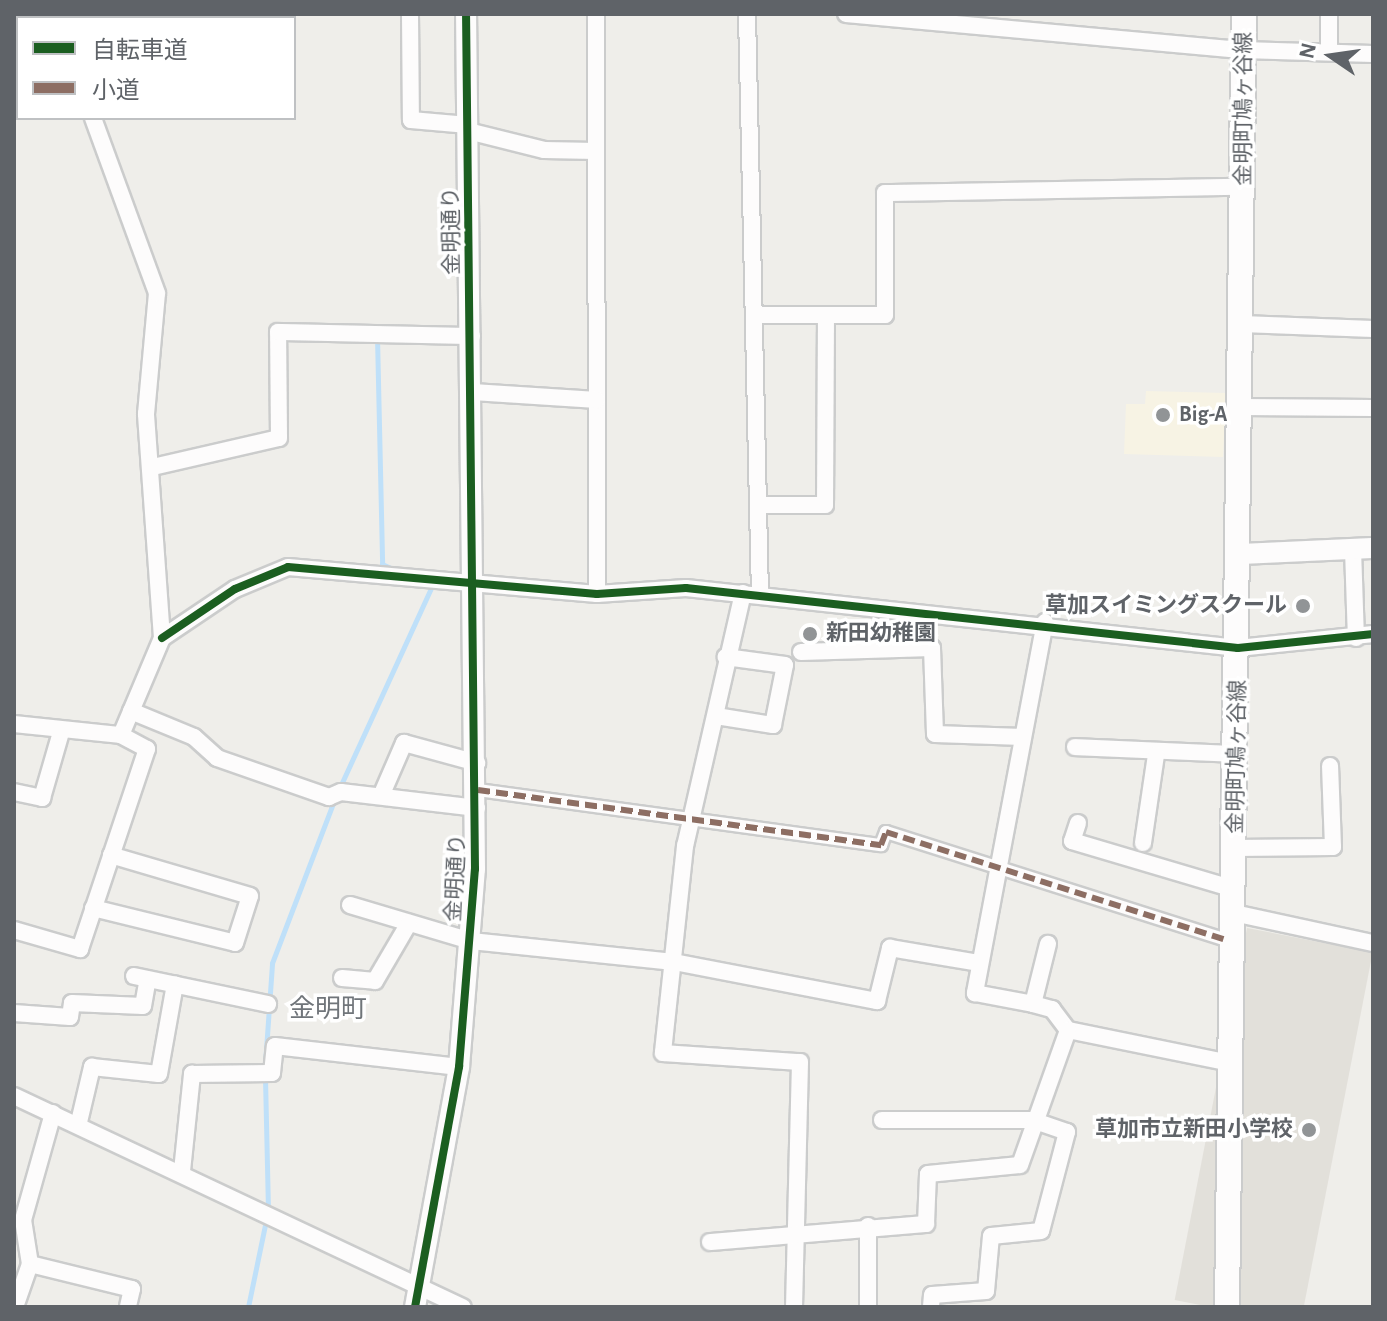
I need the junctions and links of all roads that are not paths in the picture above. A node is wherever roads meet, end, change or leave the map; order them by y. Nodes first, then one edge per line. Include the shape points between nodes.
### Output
1 (410, 14) edge
2 (466, 14) edge
3 (596, 14) edge
4 (747, 14) edge
5 (846, 14) edge
6 (1244, 14) edge
7 (1329, 14) edge
8 (921, 16) edge
9 (1243, 50) junction
10 (1329, 52) junction
11 (1373, 54) edge
12 (94, 120) edge
13 (468, 128) junction
14 (596, 151) junction
15 (1244, 187) junction
16 (754, 315) junction
17 (826, 315) junction
18 (1242, 324) junction
19 (1373, 329) edge
20 (472, 336) junction
21 (473, 392) junction
22 (597, 400) junction
23 (1241, 407) junction
24 (1373, 408) edge
25 (153, 467) junction
26 (758, 505) junction
27 (1363, 548) edge
28 (1240, 554) junction
29 (475, 586) junction
30 (743, 593) junction
31 (597, 594) junction
32 (760, 594) junction
33 (1045, 622) junction
34 (1373, 634) edge
35 (162, 638) junction
36 (1356, 638) junction
37 (1238, 648) junction
38 (801, 652) dead end
39 (726, 657) junction
40 (131, 711) junction
41 (716, 716) junction
42 (14, 724) edge
43 (61, 732) junction
44 (121, 735) junction
45 (1023, 737) junction
46 (1075, 747) dead end
47 (1236, 754) junction
48 (1156, 755) junction
49 (477, 763) junction
50 (1330, 766) dead end
51 (14, 792) edge
52 (381, 796) junction
53 (478, 799) junction
54 (1078, 823) dead end
55 (690, 824) junction
56 (1143, 843) dead end
57 (1235, 848) junction
58 (111, 855) junction
59 (999, 867) junction
60 (1234, 901) junction
61 (350, 905) dead end
62 (93, 908) junction
63 (409, 923) junction
64 (14, 930) edge
65 (1223, 939) dead end
66 (471, 941) junction
67 (1373, 943) edge
68 (1048, 944) dead end
69 (674, 962) junction
70 (980, 963) junction
71 (342, 978) dead end
72 (175, 984) junction
73 (268, 1004) dead end
74 (1033, 1004) junction
75 (14, 1013) edge
76 (1068, 1030) junction
77 (1230, 1063) junction
78 (459, 1067) junction
79 (14, 1096) edge
80 (53, 1113) junction
81 (882, 1120) dead end
82 (1032, 1120) junction
83 (79, 1122) junction
84 (182, 1171) junction
85 (868, 1226) junction
86 (794, 1232) junction
87 (710, 1242) dead end
88 (30, 1264) junction
89 (419, 1286) junction
90 (15, 1307) edge
91 (128, 1307) edge
92 (415, 1307) edge
93 (463, 1307) edge
94 (794, 1307) edge
95 (868, 1307) edge
96 (931, 1307) edge
97 (1227, 1307) edge

1 - 13 street via 411,120
2 - 13 street, 金明通り
3 - 14 street
4 - 16 street
5 - 8 street
6 - 9 main road, 金明町鳩ヶ谷線
7 - 10 street
8 - 9 street
9 - 10 street
9 - 15 main road, 金明町鳩ヶ谷線
10 - 11 street
12 - 25 street via 157,293 146,414
13 - 14 street via 544,150
13 - 20 street, 金明通り
14 - 22 street
15 - 17 street via 885,193 885,315
15 - 18 main road, 金明町鳩ヶ谷線
16 - 17 street
16 - 26 street
17 - 26 street via 825,505
18 - 19 street
18 - 23 main road, 金明町鳩ヶ谷線
20 - 21 street, 金明通り
20 - 25 street via 278,332 279,438
21 - 22 street
21 - 29 street, 金明通り
22 - 31 street
23 - 24 street
23 - 28 main road, 金明町鳩ヶ谷線
25 - 35 street
26 - 32 street
27 - 28 street
27 - 36 street
28 - 37 main road, 金明町鳩ヶ谷線
29 - 31 street
29 - 35 street via 288,567 235,589
29 - 49 street, 金明通り
30 - 31 street via 686,588
30 - 32 street
30 - 39 street
32 - 33 street
33 - 37 street
33 - 45 street
34 - 36 street
35 - 40 street
36 - 37 street
37 - 47 main road, 金明町鳩ヶ谷線
38 - 45 street via 932,648 935,734
39 - 41 street
39 - 41 street via 785,665 773,725
40 - 44 street
40 - 52 street via 194,737 217,758 329,797
41 - 55 street
42 - 43 street
43 - 44 street
43 - 51 street via 42,798
44 - 58 street via 147,749
45 - 59 street
46 - 48 street
47 - 48 street
47 - 57 main road, 金明町鳩ヶ谷線
48 - 56 street
49 - 52 street via 404,743
49 - 53 street, 金明通り
50 - 57 street via 1333,847
52 - 53 street
53 - 55 street
53 - 66 street, 金明通り
54 - 60 street via 1072,841
55 - 59 street via 881,845 886,832
55 - 69 street
57 - 60 main road, 金明町鳩ヶ谷線
58 - 62 street
58 - 62 street via 250,896 235,943
59 - 65 street
59 - 70 street
60 - 67 street
60 - 77 main road, 金明町鳩ヶ谷線
61 - 63 street
62 - 64 street via 80,949
63 - 66 street
63 - 71 street via 375,981
66 - 69 street
66 - 78 street, 金明通り
68 - 74 street
69 - 70 street via 877,1001 890,948
69 - 86 street via 663,1053 800,1062
70 - 74 street via 975,993
72 - 73 street
72 - 75 street via 141,977 143,1006 72,1003 70,1017
72 - 83 street via 159,1074 92,1067
74 - 76 street via 1052,1009
76 - 77 street
76 - 82 street
77 - 97 main road, 金明町鳩ヶ谷線
78 - 84 street via 275,1046 272,1073 192,1074
78 - 89 street, 金明通り
79 - 80 street
80 - 83 street
80 - 88 street via 23,1220
81 - 82 street
82 - 85 street via 1020,1165 928,1174 926,1224
82 - 96 street via 1067,1132 1041,1231 991,1236 986,1291 932,1295
83 - 84 street
84 - 89 street
85 - 86 street
85 - 95 street
86 - 87 street
86 - 94 street
88 - 90 street
88 - 91 street via 132,1289
89 - 92 street, 金明通り
89 - 93 street

